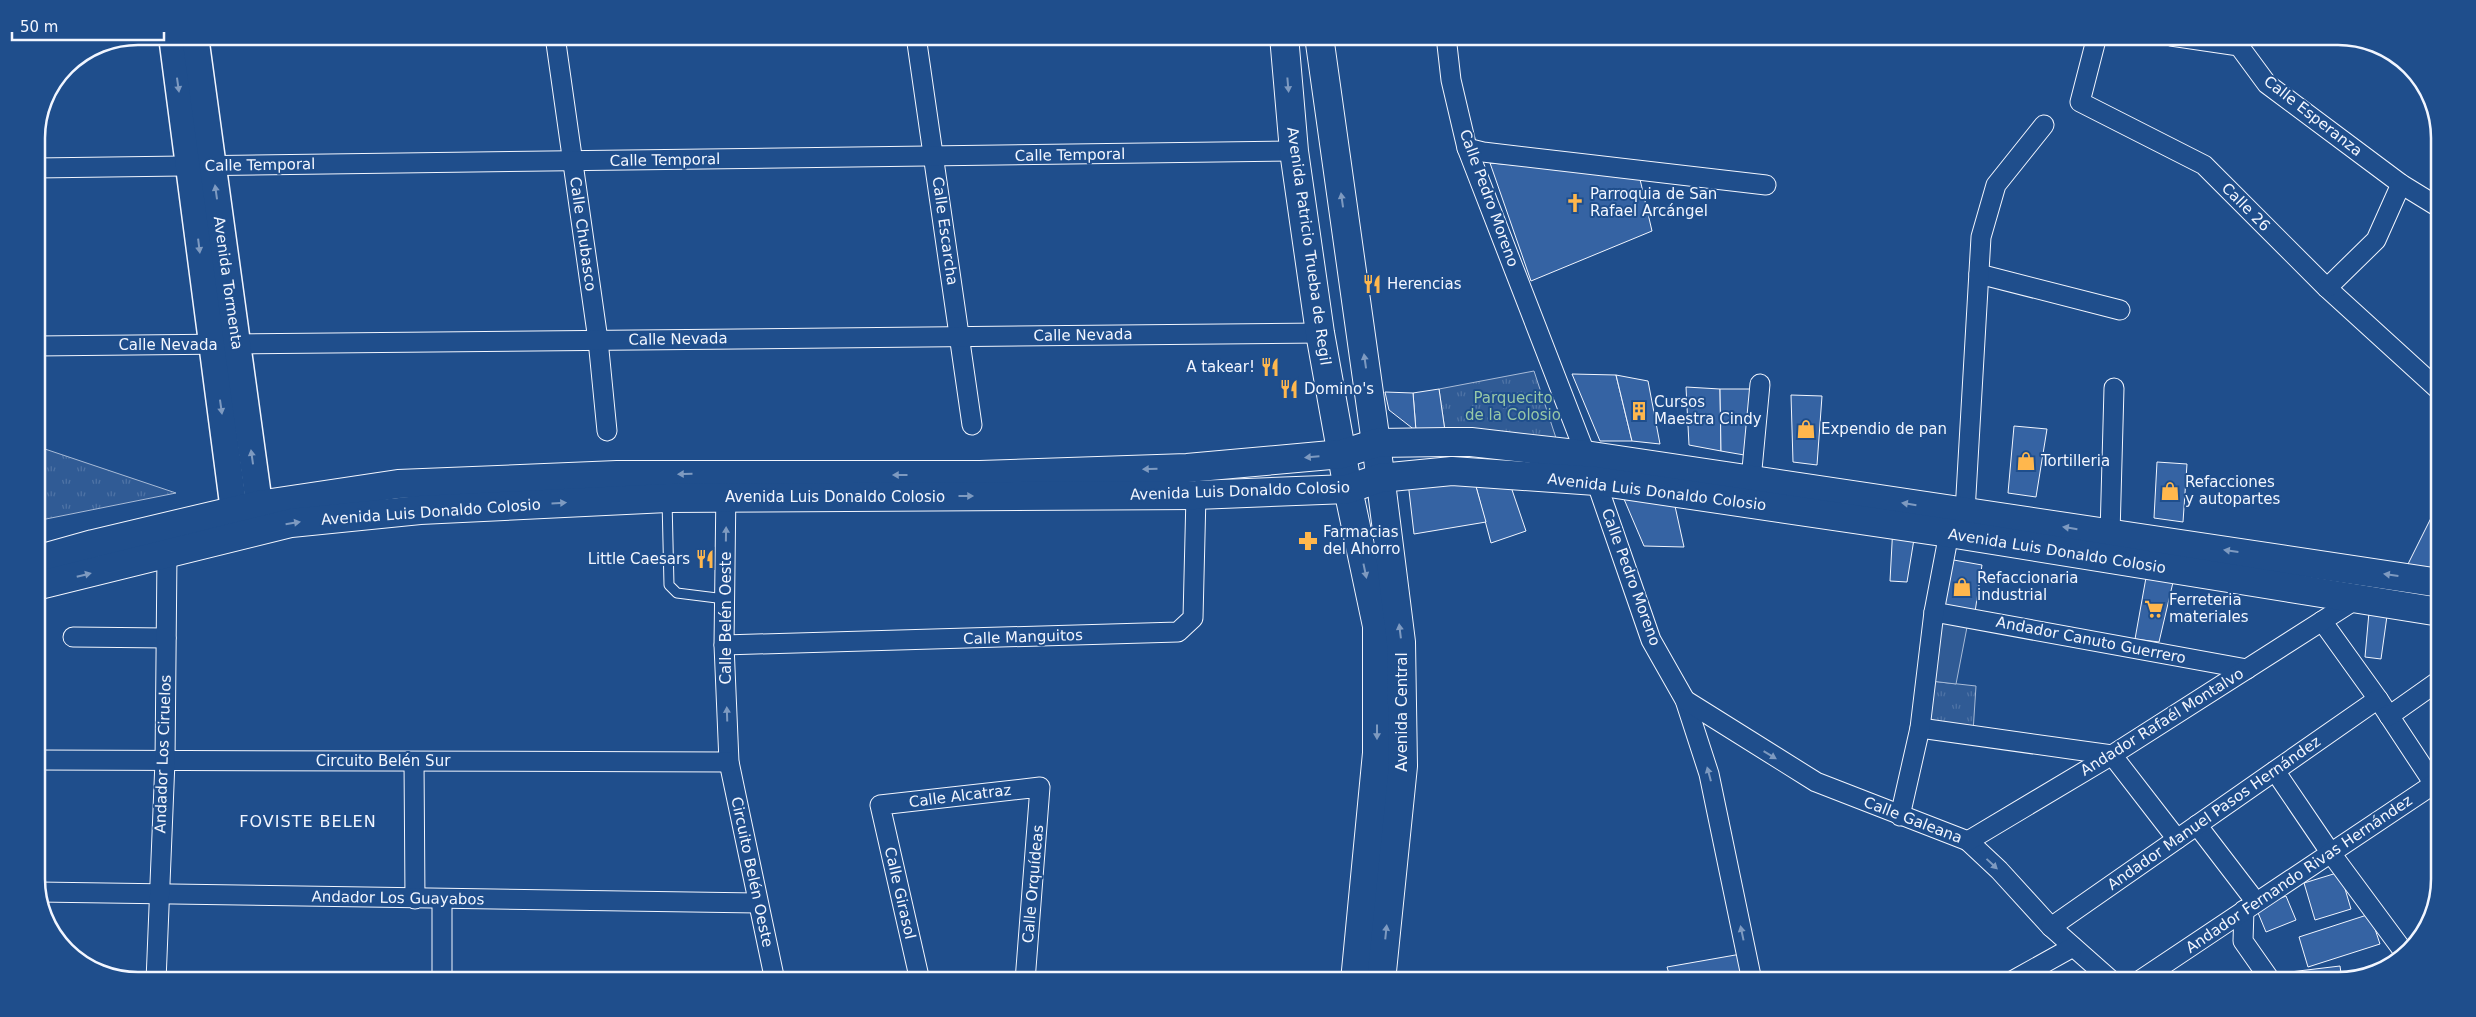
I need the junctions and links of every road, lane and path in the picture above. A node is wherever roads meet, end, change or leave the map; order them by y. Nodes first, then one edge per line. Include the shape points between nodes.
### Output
1 (174, 45) edge
2 (195, 45) edge
3 (556, 45) edge
4 (917, 45) edge
5 (1285, 45) edge
6 (1320, 45) edge
7 (1447, 45) edge
8 (2095, 45) edge
9 (2234, 45) edge
10 (2044, 124) dead end
11 (1467, 148) junction
12 (1294, 151) junction
13 (934, 156) junction
14 (573, 161) junction
15 (200, 165) junction
16 (45, 168) edge
17 (2401, 184) junction
18 (1766, 185) dead end
19 (2431, 202) edge
20 (1979, 274) junction
21 (2327, 288) junction
22 (2120, 310) dead end
23 (1320, 333) junction
24 (960, 336) junction
25 (598, 340) junction
26 (224, 345) junction
27 (45, 346) edge
28 (2431, 383) edge
29 (1760, 384) dead end
30 (2114, 388) dead end
31 (972, 425) dead end
32 (607, 432) dead end
33 (1376, 444) junction
34 (1342, 454) junction
35 (1584, 456) junction
36 (1380, 478) junction
37 (1751, 480) junction
38 (1596, 481) junction
39 (726, 486) junction
40 (1348, 489) junction
41 (1196, 495) junction
42 (667, 498) junction
43 (1965, 512) junction
44 (252, 515) junction
45 (1949, 533) junction
46 (2110, 534) junction
47 (165, 541) junction
48 (2152, 553) junction
49 (45, 559) edge
50 (2431, 581) edge
51 (45, 583) edge
52 (725, 599) junction
53 (2355, 600) junction
54 (2431, 611) edge
55 (1934, 612) junction
56 (2322, 621) junction
57 (73, 637) dead end
58 (166, 638) junction
59 (724, 645) junction
60 (2247, 670) junction
61 (2431, 686) edge
62 (2378, 699) junction
63 (1685, 700) junction
64 (2389, 716) junction
65 (1920, 728) junction
66 (2112, 755) junction
67 (45, 760) edge
68 (165, 761) junction
69 (414, 762) junction
70 (729, 762) junction
71 (2275, 771) junction
72 (2431, 780) edge
73 (1040, 787) joint
74 (2431, 793) edge
75 (880, 805) joint
76 (1900, 816) junction
77 (2198, 825) junction
78 (2177, 840) junction
79 (1968, 841) junction
80 (2330, 852) junction
81 (46, 892) edge
82 (159, 895) junction
83 (415, 899) junction
84 (442, 899) junction
85 (758, 903) junction
86 (2250, 906) junction
87 (2051, 927) junction
88 (2073, 946) junction
89 (2401, 947) edge
90 (156, 972) edge
91 (442, 972) edge
92 (773, 972) edge
93 (918, 972) edge
94 (1026, 972) edge
95 (1356, 972) edge
96 (1382, 972) edge
97 (1750, 972) edge
98 (2028, 972) edge
99 (2102, 972) edge
100 (2152, 972) edge
101 (2265, 972) edge

1 -> 15 street, Avenida Tormenta
2 - 15 street, Avenida Tormenta
3 - 14 street, Calle Chubasco
4 - 13 street, Calle Escarcha
5 -> 12 main road, Avenida Patricio Trueba de Regil
33 -> 6 main road
7 - 11 street, Calle Pedro Moreno via 1450,80
8 - 21 street, Calle 26 via 2080,102 2204,165
9 - 17 street, Calle Esperanza via 2239,46 2266,84
10 - 20 street via 1996,185 1981,237
11 - 18 street
11 - 35 street, Calle Pedro Moreno
12 - 13 street, Calle Temporal
12 - 23 main road, Avenida Patricio Trueba de Regil
13 - 14 street, Calle Temporal
13 - 24 street, Calle Escarcha
14 - 15 street, Calle Temporal
14 - 25 street, Calle Chubasco
15 - 16 street, Calle Temporal
15 - 26 street, Avenida Tormenta
17 - 19 street, Calle Esperanza
17 - 21 street via 2376,240
20 - 22 street
20 - 43 street
21 - 28 street, Calle 26
23 - 24 street, Calle Nevada
23 - 34 main road, Avenida Patricio Trueba de Regil
24 - 25 street, Calle Nevada
24 - 31 street, Calle Escarcha
25 - 26 street, Calle Nevada
25 - 32 street, Calle Chubasco
26 - 27 street, Calle Nevada
26 - 44 street, Avenida Tormenta
29 - 37 street
30 - 46 street
33 - 34 main road
33 - 35 main road via 1471,442
33 - 36 main road, Avenida Central
34 -> 39 main road via 1187,468
34 - 40 main road, Avenida Central
35 - 37 main road
35 - 38 street, Calle Pedro Moreno
36 - 38 main road, Avenida Luis Donaldo Colosio via 1452,471
36 - 40 main road, Avenida Luis Donaldo Colosio
96 -> 36 main road, Avenida Central via 1403,766 1401,642
43 -> 37 main road
38 - 45 main road, Avenida Luis Donaldo Colosio
38 - 63 street, Calle Pedro Moreno via 1651,640
39 -> 41 main road, Avenida Luis Donaldo Colosio
39 - 42 main road, Avenida Luis Donaldo Colosio
39 -> 44 main road via 617,475 398,484
52 -> 39 street, Calle Belén Oeste
40 - 41 main road, Avenida Luis Donaldo Colosio
40 -> 95 main road, Avenida Central via 1377,626 1377,752
41 - 59 street, Calle Manguitos via 1194,618 1178,632
44 -> 42 main road, Avenida Luis Donaldo Colosio via 292,522 420,510
42 - 52 lane via 669,585 677,592
46 -> 43 main road
44 - 47 main road
45 - 48 main road, Avenida Luis Donaldo Colosio
45 - 55 street
46 - 48 main road
47 - 49 main road
51 -> 47 main road
47 - 58 street, Andador Los Ciruelos
50 -> 48 main road
48 - 53 main road, Avenida Luis Donaldo Colosio
52 - 59 street, Calle Belén Oeste
53 - 54 main road, Avenida Luis Donaldo Colosio
53 - 56 street, Andador Rafaél Montalvo
55 - 60 street, Andador Canuto Guerrero
55 - 65 street
56 - 60 street, Andador Rafaél Montalvo
56 - 62 street
57 - 58 street
58 - 68 street, Andador Los Ciruelos
70 -> 59 street, Calle Belén Oeste
60 - 66 street, Andador Rafaél Montalvo
61 - 64 street
62 - 64 street
62 - 71 street, Andador Manuel Pasos Hernández
63 -> 76 street, Calle Galeana via 1816,782
97 -> 63 street, Calle Pedro Moreno via 1710,774
64 - 72 street
65 - 66 street
65 - 76 street
66 - 78 street
66 - 79 street, Andador Rafaél Montalvo
67 - 68 street, Circuito Belén Sur
68 - 69 street, Circuito Belén Sur
68 - 82 street, Andador Los Ciruelos
69 - 70 street, Circuito Belén Sur
69 - 83 street
70 - 85 street, Circuito Belén Oeste
71 - 77 street, Andador Manuel Pasos Hernández
71 - 80 street
73 - 75 street, Calle Alcatraz
73 - 94 street, Calle Orquídeas
74 - 80 street, Andador Fernando Rivas Hernández
75 - 93 street, Calle Girasol
76 - 79 street, Calle Galeana
77 - 78 street, Andador Manuel Pasos Hernández
77 - 86 street
78 - 87 street, Andador Manuel Pasos Hernández
79 -> 87 street, Calle Galeana
80 - 86 street, Andador Fernando Rivas Hernández
80 - 89 street
81 - 82 street, Andador Los Guayabos
82 - 83 street, Andador Los Guayabos
82 - 90 street, Andador Los Ciruelos
83 - 84 street, Andador Los Guayabos
84 - 85 street, Andador Los Guayabos
84 - 91 street
85 - 92 street, Circuito Belén Oeste
86 - 100 street, Andador Fernando Rivas Hernández
86 - 101 street via 2243,941
87 - 88 street, Calle Galeana
88 - 98 street
88 - 99 street, Calle Galeana

